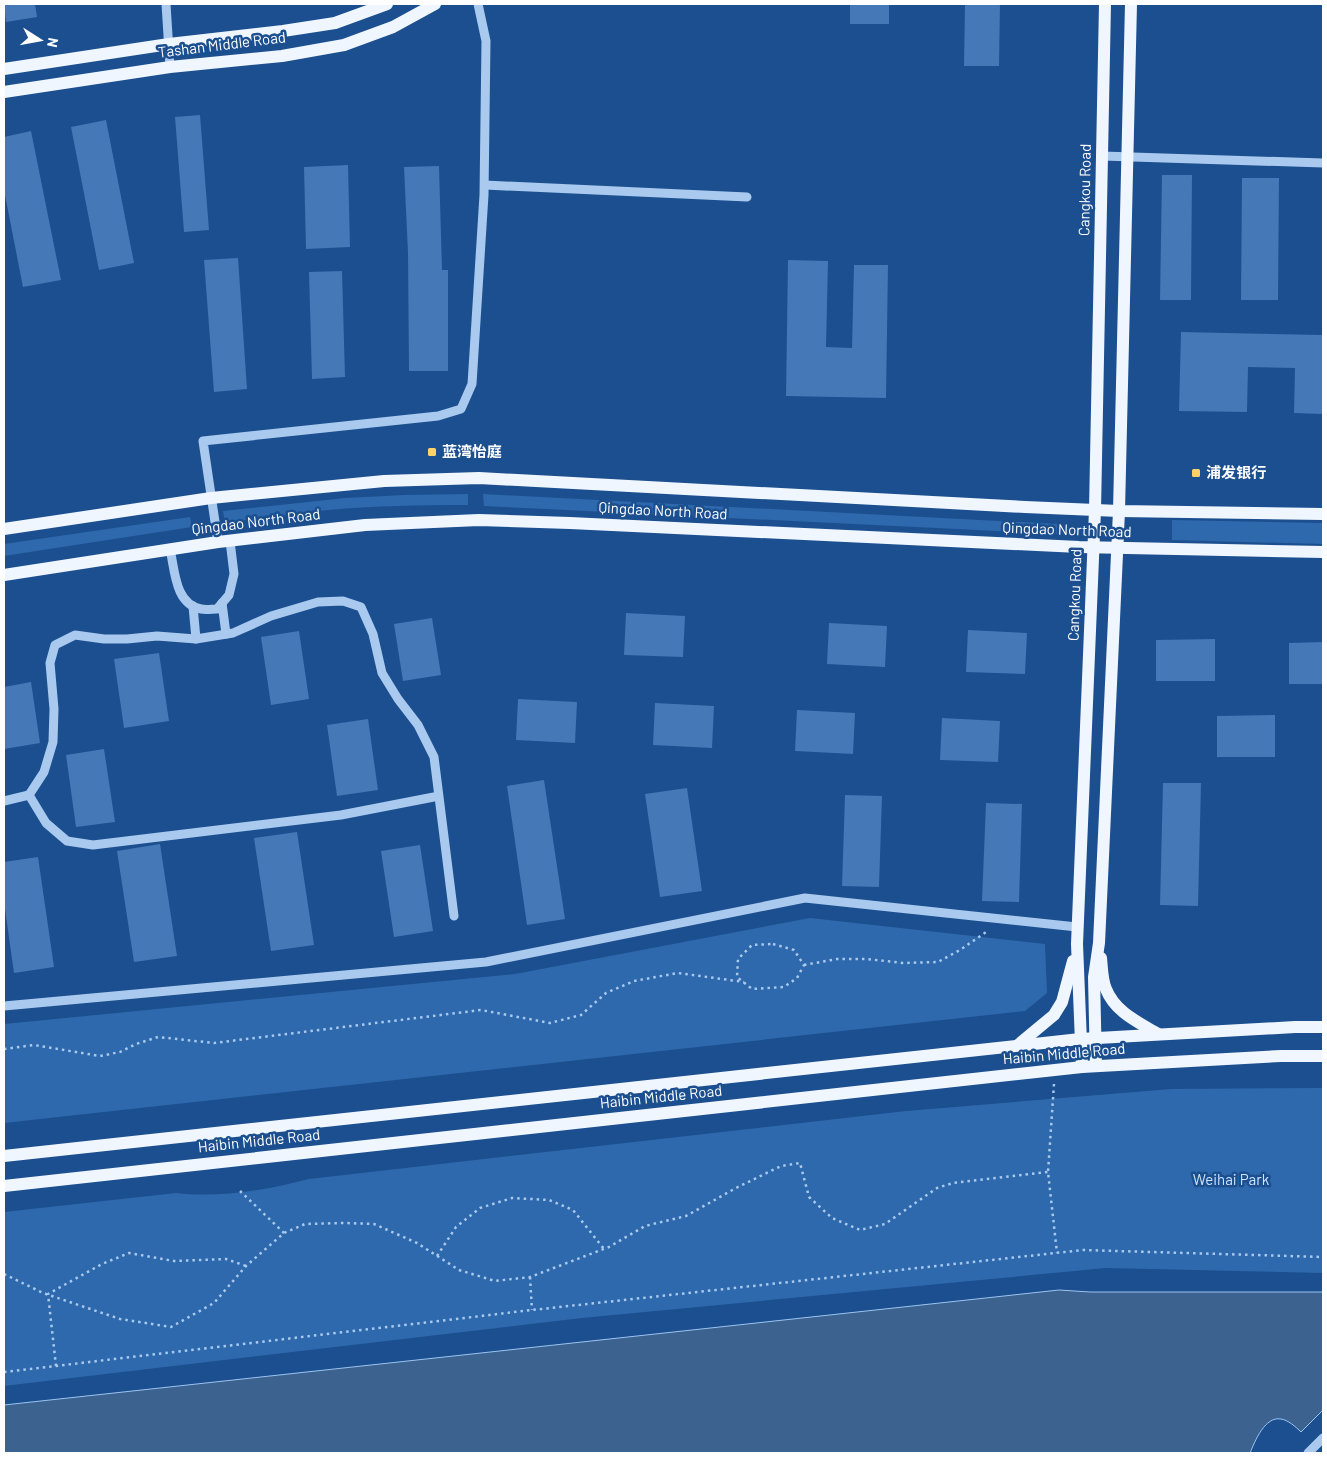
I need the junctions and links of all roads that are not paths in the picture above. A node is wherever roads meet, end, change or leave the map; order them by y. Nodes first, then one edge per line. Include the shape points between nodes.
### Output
1 (166, 4) edge
2 (387, 4) edge
3 (435, 4) edge
4 (478, 4) edge
5 (1105, 4) edge
6 (1130, 4) edge
7 (169, 44) junction
8 (170, 67) junction
9 (4, 69) edge
10 (4, 92) edge
11 (1102, 156) junction
12 (1127, 156) junction
13 (1323, 162) edge
14 (485, 185) junction
15 (747, 197) dead end
16 (211, 498) junction
17 (1095, 510) junction
18 (1119, 510) junction
19 (1323, 514) edge
20 (4, 529) edge
21 (224, 541) junction
22 (1094, 548) junction
23 (1117, 548) junction
24 (170, 549) junction
25 (1323, 552) edge
26 (4, 575) edge
27 (222, 603) junction
28 (193, 606) junction
29 (226, 634) junction
30 (196, 639) junction
31 (30, 795) junction
32 (439, 796) junction
33 (4, 801) edge
34 (454, 916) dead end
35 (1077, 927) junction
36 (1099, 943) junction
37 (1077, 944) junction
38 (4, 1006) edge
39 (1323, 1027) edge
40 (1158, 1034) junction
41 (1094, 1038) junction
42 (1080, 1039) junction
43 (1016, 1046) junction
44 (1323, 1056) edge
45 (1096, 1066) junction
46 (1082, 1067) junction
47 (4, 1156) edge
48 (4, 1186) edge
49 (1323, 1438) edge
50 (1308, 1453) edge

1 - 7 street
2 - 7 main road, Tashan Middle Road via 335,23
3 - 8 main road, Tashan Middle Road via 393,27 344,45 282,56
4 - 14 street via 486,40
5 - 11 main road, Cangkou Road
6 - 12 main road
7 - 8 street
7 - 9 main road, Tashan Middle Road
8 - 10 main road, Tashan Middle Road
11 - 12 street
11 - 17 main road, Cangkou Road
12 - 13 street
12 - 18 main road
14 - 15 street
14 - 16 street via 472,384 461,409 438,416 203,442
16 - 17 main road, Qingdao North Road via 384,481 479,478
16 - 20 main road, Qingdao North Road
16 - 21 street
17 - 18 main road, Qingdao North Road
17 - 22 main road, Cangkou Road
18 - 19 main road, Qingdao North Road
18 - 23 main road
21 - 22 main road, Qingdao North Road via 365,525 479,520
21 - 24 main road, Qingdao North Road
21 - 27 street via 234,574 229,595
22 - 23 main road, Qingdao North Road
22 - 35 main road, Cangkou Road
23 - 25 main road, Qingdao North Road
23 - 36 main road
24 - 26 main road, Qingdao North Road
24 - 28 street via 180,595
27 - 28 street via 218,608 202,610
27 - 29 street
28 - 30 street
29 - 30 street
29 - 32 street via 318,602 343,601 361,607 373,634 382,673 418,725 434,757
30 - 31 street via 157,636 104,639 75,635 55,645 50,663 54,709 52,742 44,772
31 - 32 street via 46,823 67,841 93,845 342,816
31 - 33 street
32 - 34 street
35 - 37 main road, Cangkou Road
35 - 38 street via 805,898 486,962
36 - 40 main road via 1105,988 1114,1003 1128,1017
36 - 41 main road via 1094,977
37 - 42 main road, Cangkou Road
37 - 43 main road via 1062,1002 1054,1015
39 - 40 main road, Haibin Middle Road
40 - 41 main road, Haibin Middle Road
41 - 42 main road, Haibin Middle Road
41 - 45 main road
42 - 43 main road, Haibin Middle Road
42 - 46 main road, Cangkou Road
43 - 47 main road, Haibin Middle Road
44 - 45 main road, Haibin Middle Road
45 - 46 main road, Haibin Middle Road
46 - 48 main road, Haibin Middle Road
49 - 50 street

